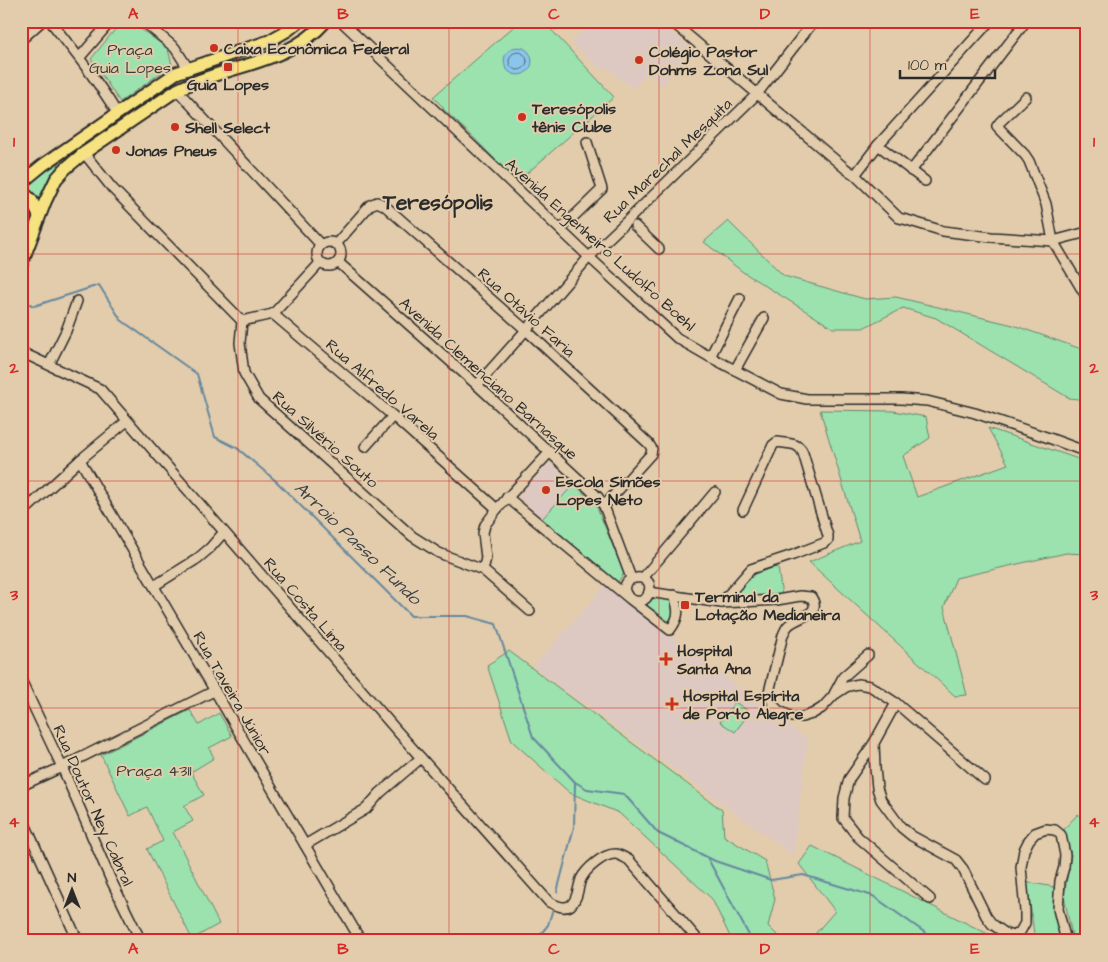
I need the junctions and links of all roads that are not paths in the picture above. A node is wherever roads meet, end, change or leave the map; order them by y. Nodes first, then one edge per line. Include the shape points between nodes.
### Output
1 (42, 21) edge
2 (50, 21) edge
3 (111, 21) edge
4 (143, 21) edge
5 (299, 21) edge
6 (326, 21) edge
7 (340, 21) edge
8 (671, 21) edge
9 (814, 21) edge
10 (990, 21) edge
11 (1026, 21) edge
12 (21, 40) edge
13 (80, 57) junction
14 (188, 68) junction
15 (177, 90) junction
16 (757, 94) junction
17 (1026, 97) dead end
18 (117, 113) junction
19 (587, 142) dead end
20 (878, 145) junction
21 (84, 153) junction
22 (911, 171) junction
23 (855, 175) junction
24 (925, 181) dead end
25 (21, 184) edge
26 (21, 190) edge
27 (39, 216) junction
28 (566, 224) dead end
29 (635, 226) dead end
30 (1087, 232) edge
31 (1053, 240) junction
32 (320, 244) junction
33 (336, 244) junction
34 (659, 249) dead end
35 (589, 256) junction
36 (338, 262) junction
37 (320, 263) junction
38 (21, 264) edge
39 (740, 298) dead end
40 (1087, 298) edge
41 (78, 300) dead end
42 (272, 314) junction
43 (764, 318) dead end
44 (242, 321) junction
45 (526, 330) junction
46 (21, 352) edge
47 (710, 357) junction
48 (49, 365) junction
49 (735, 370) junction
50 (477, 385) junction
51 (393, 416) junction
52 (127, 421) junction
53 (365, 447) dead end
54 (550, 452) junction
55 (1087, 452) edge
56 (80, 460) junction
57 (715, 492) dead end
58 (507, 497) junction
59 (604, 506) junction
60 (497, 509) junction
61 (743, 510) dead end
62 (21, 514) edge
63 (224, 532) junction
64 (483, 570) junction
65 (631, 578) junction
66 (643, 578) junction
67 (154, 586) junction
68 (649, 592) junction
69 (674, 595) junction
70 (630, 599) junction
71 (722, 603) junction
72 (530, 611) dead end
73 (868, 654) dead end
74 (21, 680) edge
75 (214, 691) junction
76 (834, 695) junction
77 (896, 703) junction
78 (874, 742) junction
79 (422, 758) junction
80 (62, 767) junction
81 (985, 780) dead end
82 (21, 786) edge
83 (21, 815) edge
84 (305, 845) junction
85 (930, 899) dead end
86 (78, 941) edge
87 (141, 941) edge
88 (361, 941) edge
89 (699, 941) edge
90 (1066, 941) edge

1 - 12 street
2 - 13 street
3 - 13 street
4 - 14 street via 174,48
5 - 14 main road via 269,41
6 - 15 main road via 296,46 268,59
7 - 35 street, Avenida Engenheiro Ludolfo Boehl
8 - 16 street
9 - 16 street, Rua Marechal Mesquita
10 - 20 street
11 - 22 street
13 - 18 street
14 - 18 main road
15 - 21 main road
15 - 32 street
16 - 23 street
16 - 35 street, Rua Marechal Mesquita
17 - 31 street via 997,126 1029,161 1046,204
18 - 25 main road via 38,168
19 - 28 street via 602,190
20 - 22 street
20 - 23 street
21 - 27 main road via 56,179
21 - 44 street via 112,188
22 - 24 street
23 - 31 street via 899,218 943,231 991,238
26 - 27 main road via 32,201
27 - 38 main road
29 - 34 street
30 - 31 street
31 - 40 street
32 - 33 street
32 - 37 street via 316,254
33 - 36 street via 341,256
33 - 45 street, Rua Otávio Faria via 370,205 377,202 384,205
35 - 45 street, Rua Marechal Mesquita
35 - 47 street, Avenida Engenheiro Ludolfo Boehl via 677,338
36 - 37 street via 326,267
36 - 50 street, Avenida Clemenciano Barnasque
37 - 42 street
39 - 47 street
41 - 48 street
42 - 44 street
42 - 51 street, Rua Alfredo Varela
43 - 49 street
44 - 64 street, Rua Silvério Souto via 240,343 244,373 259,399 412,536 439,553
45 - 50 street, Rua Marechal Mesquita
45 - 59 street, Rua Otávio Faria via 652,449
46 - 48 street, Rua Costa Lima
47 - 49 street, Avenida Engenheiro Ludolfo Boehl
48 - 52 street, Rua Costa Lima via 100,389
49 - 55 street, Avenida Engenheiro Ludolfo Boehl via 781,394 807,399 927,401 975,413
50 - 54 street, Avenida Clemenciano Barnasque
51 - 53 street
51 - 60 street, Rua Alfredo Varela
52 - 56 street
52 - 63 street, Rua Costa Lima
54 - 58 street
54 - 59 street, Avenida Clemenciano Barnasque
56 - 62 street
56 - 67 street, Rua Taveira Júnior
57 - 66 street
58 - 60 street
58 - 70 street
59 - 65 street, Avenida Clemenciano Barnasque
60 - 64 street via 485,524
61 - 71 street via 773,445 777,442 798,445 828,540 751,569
63 - 67 street via 197,559
63 - 79 street, Rua Costa Lima
64 - 72 street, Rua Silvério Souto
65 - 66 street
65 - 70 street via 625,588
66 - 68 street via 649,584
67 - 75 street, Rua Taveira Júnior
68 - 69 street
68 - 70 street via 641,601
69 - 70 street via 678,614 670,630
69 - 71 street
71 - 76 street via 811,597 815,605 812,613 792,622 783,635 770,699 778,710 792,717 802,717 822,708
73 - 76 street via 844,676
74 - 80 street, Rua Doutor Ney Cabral
75 - 80 street
75 - 84 street, Rua Taveira Júnior
76 - 77 street via 858,684 870,686
77 - 78 street
77 - 81 street
78 - 85 street via 848,779 843,818 858,838
78 - 90 street via 874,768 881,800 912,836 956,860 964,869 986,916 1006,934 1014,936 1025,923 1021,867 1029,840 1046,829 1061,835 1065,855 1058,908
79 - 84 street via 366,810
79 - 89 street, Rua Costa Lima via 549,902 558,907 572,904 586,870 606,856 616,854 629,860
80 - 82 street
80 - 87 street, Rua Doutor Ney Cabral
83 - 86 street
84 - 88 street, Rua Taveira Júnior

